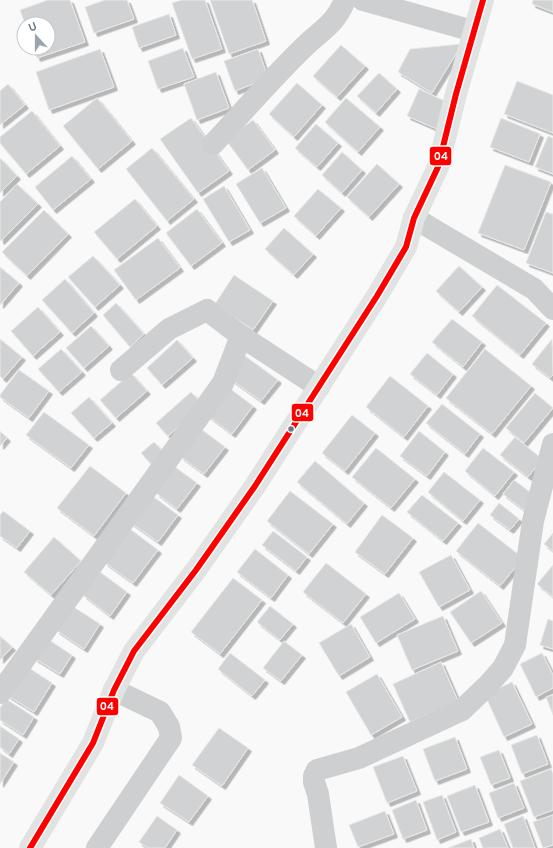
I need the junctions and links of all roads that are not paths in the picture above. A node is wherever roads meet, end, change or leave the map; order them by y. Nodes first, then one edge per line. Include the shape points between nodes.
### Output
1 (345, 0) edge
2 (363, 0) edge
3 (482, 0) edge
4 (473, 32) junction
5 (213, 144) dead end
6 (414, 218) junction
7 (553, 309) edge
8 (241, 336) junction
9 (121, 370) dead end
10 (318, 387) junction
11 (553, 444) edge
12 (114, 690) junction
13 (0, 693) edge
14 (30, 848) edge
15 (97, 848) edge
16 (326, 848) edge

1 - 5 street via 340,13 329,26 304,47
2 - 4 street
3 - 4 highway
4 - 6 highway via 438,167
6 - 7 street via 534,289
6 - 10 highway via 406,247
8 - 9 street via 207,310 169,330
8 - 10 street
8 - 13 street via 223,383
10 - 12 highway via 255,486 134,652
11 - 16 street via 533,521 515,645 503,668 462,710 359,758 316,770 314,782
12 - 14 highway via 93,743
12 - 15 street via 160,712 169,726 171,738

